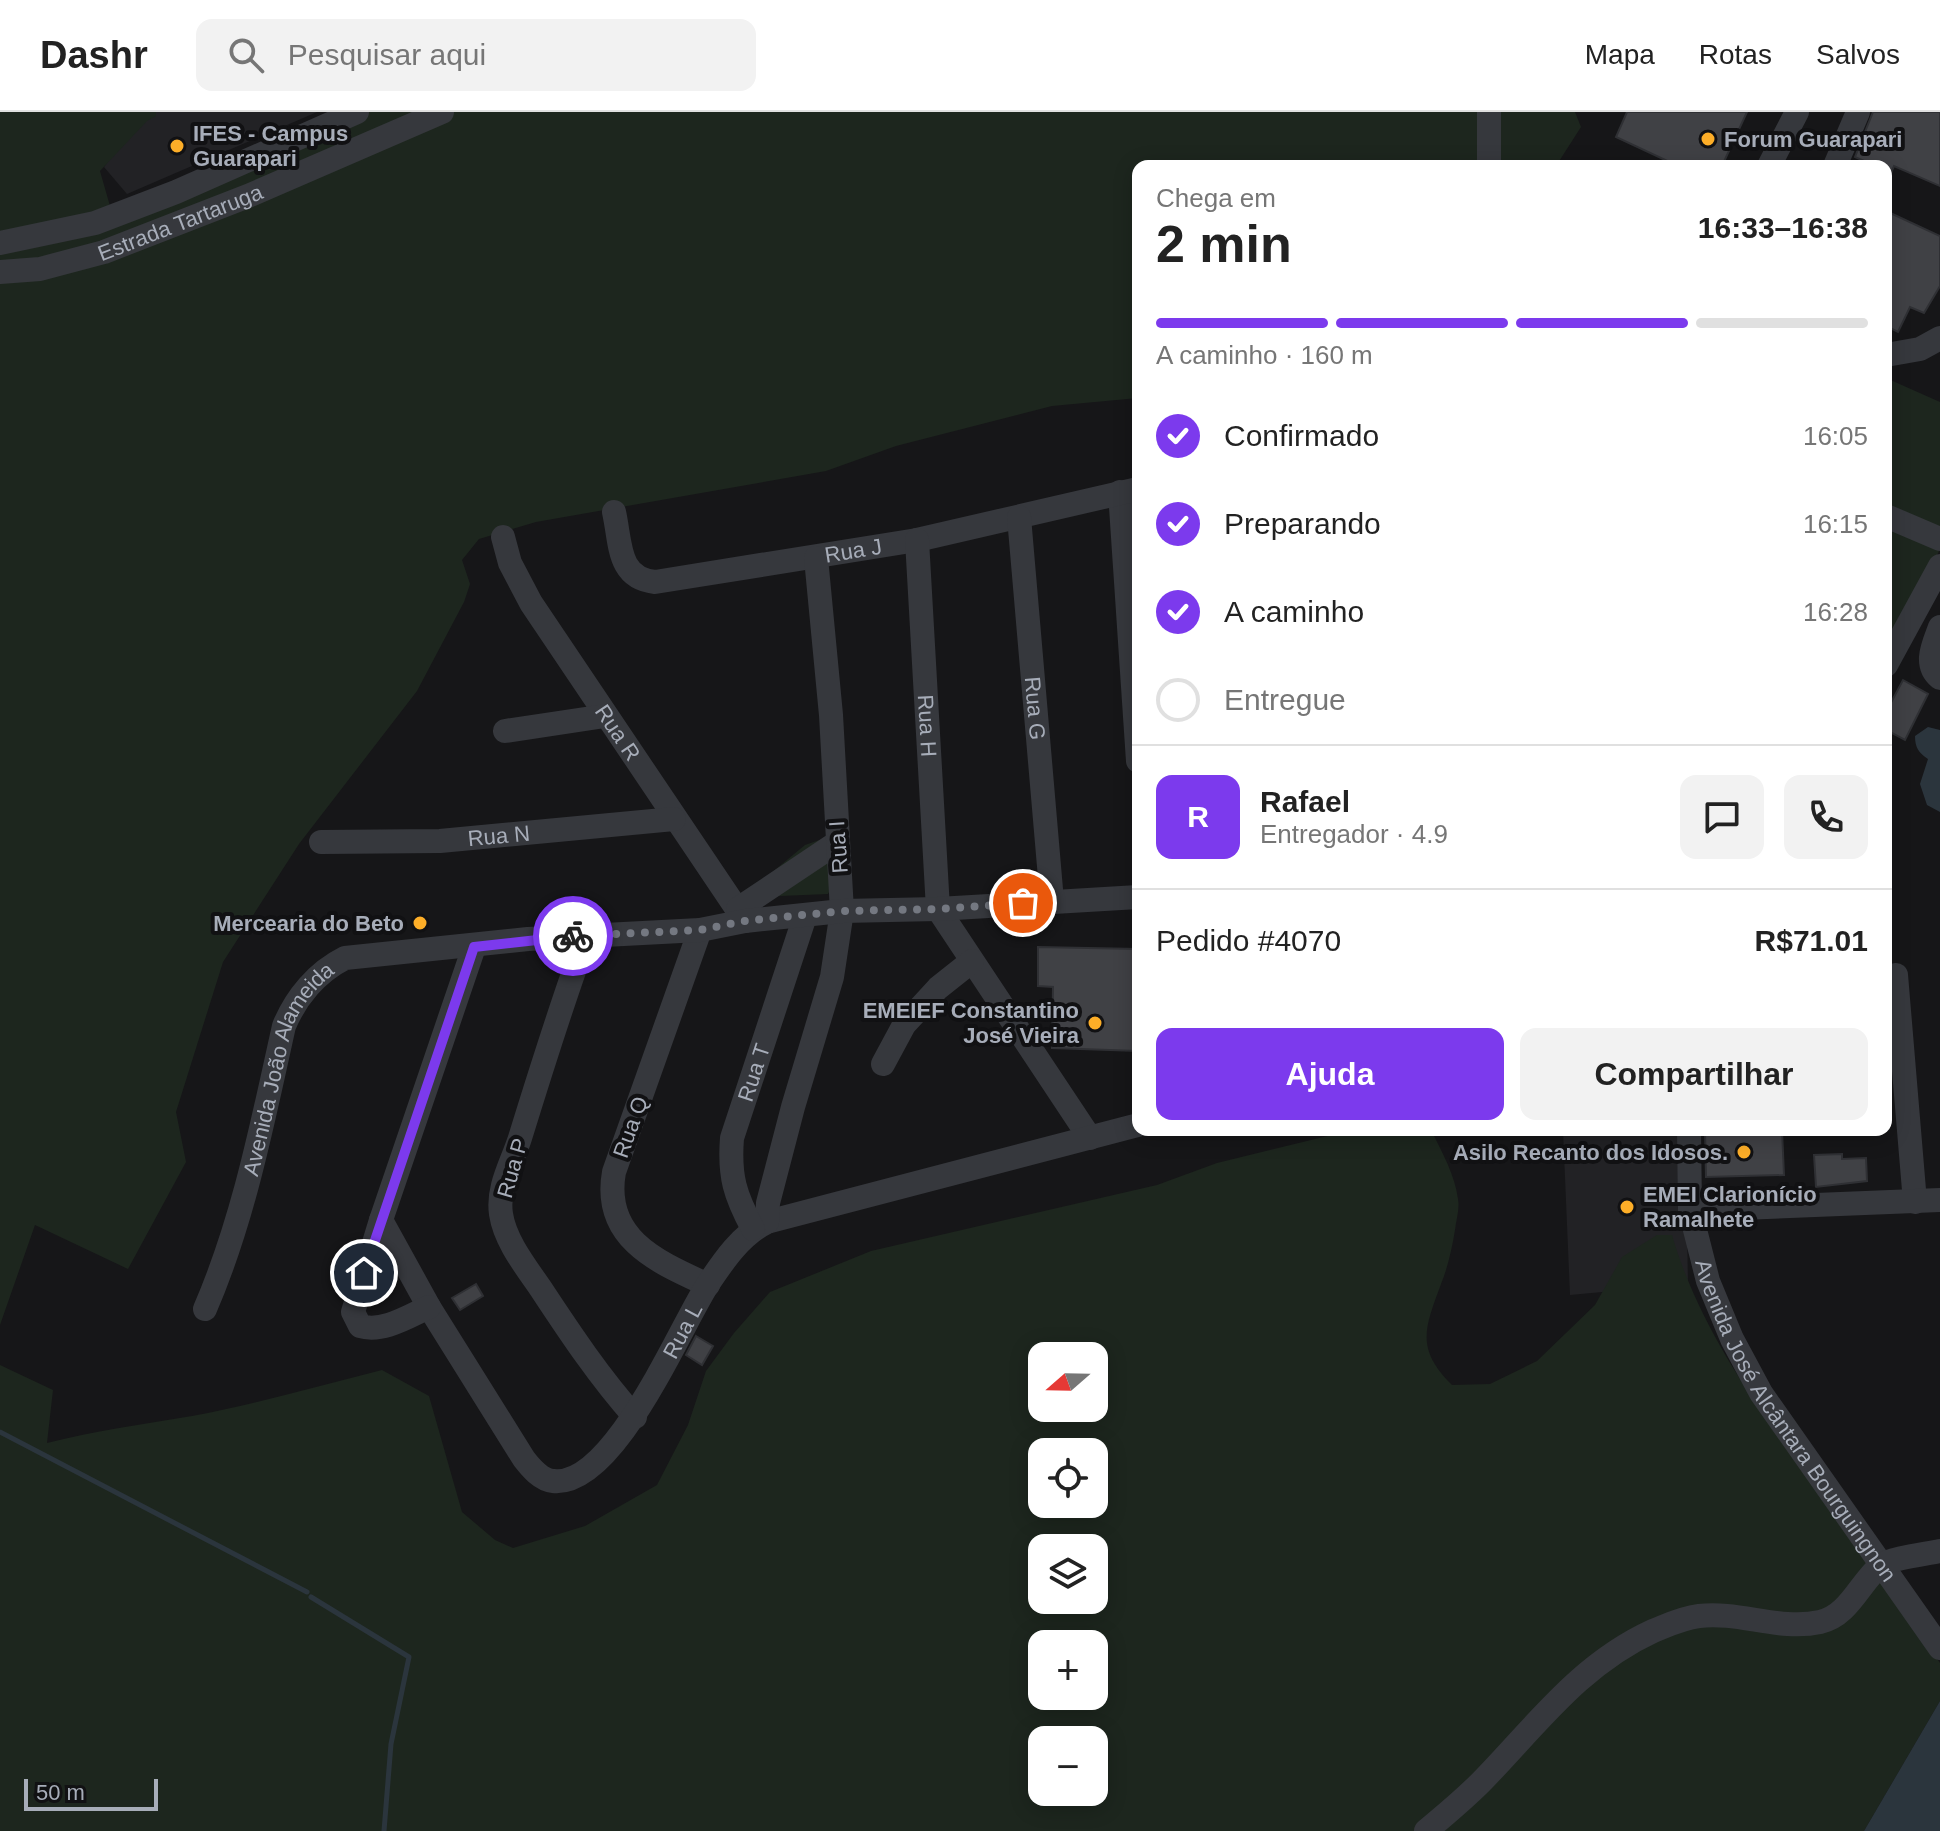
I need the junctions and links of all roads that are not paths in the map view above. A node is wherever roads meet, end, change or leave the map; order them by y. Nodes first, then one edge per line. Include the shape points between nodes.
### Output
1 (357, 112) edge
2 (442, 112) edge
3 (1489, 112) edge
4 (1797, 112) edge
5 (1858, 112) edge
6 (1489, 160) edge
7 (1772, 160) edge
8 (1838, 160) edge
9 (0, 243) edge
10 (0, 272) edge
11 (1940, 338) edge
12 (1893, 355) edge
13 (1129, 490) edge
14 (614, 512) dead end
15 (1019, 517) junction
16 (1892, 519) edge
17 (503, 537) dead end
18 (1940, 539) edge
19 (917, 540) junction
20 (816, 558) junction
21 (1940, 566) edge
22 (1132, 580) edge
23 (1940, 627) edge
24 (1892, 650) edge
25 (1940, 678) edge
26 (605, 716) junction
27 (505, 731) dead end
28 (674, 819) junction
29 (321, 842) dead end
30 (838, 842) junction
31 (1132, 897) edge
32 (1052, 901) junction
33 (938, 909) junction
34 (842, 911) junction
35 (741, 915) junction
36 (805, 916) junction
37 (700, 930) junction
38 (587, 935) junction
39 (474, 947) junction
40 (972, 961) junction
41 (1896, 975) dead end
42 (883, 1064) dead end
43 (1132, 1127) edge
44 (1689, 1136) edge
45 (1090, 1138) junction
46 (1940, 1200) edge
47 (1915, 1202) junction
48 (1690, 1210) junction
49 (381, 1220) junction
50 (760, 1226) junction
51 (708, 1285) junction
52 (429, 1307) junction
53 (205, 1309) dead end
54 (635, 1417) junction
55 (1940, 1551) edge
56 (1883, 1564) junction
57 (1940, 1648) edge
58 (1426, 1831) edge

1 - 9 street, Estrada Tartaruga via 95,223
2 - 10 street, Estrada Tartaruga via 104,252 40,269
3 - 6 street
4 - 7 street
5 - 8 street
11 - 12 street
13 - 15 street, Rua J
13 - 22 street
14 - 20 street, Rua J via 627,568 645,581
15 - 19 street, Rua J
15 - 32 street, Rua G
16 - 18 street
17 - 26 street, Rua R via 520,585
19 - 20 street, Rua J
19 - 33 street, Rua H
20 - 30 street, Rua I
21 - 24 street
23 - 25 street via 1930,656
26 - 27 street
26 - 28 street, Rua R
28 - 29 street, Rua N via 440,841
28 - 35 street, Rua R
30 - 34 street, Rua I
30 - 35 street
31 - 32 street, Avenida João Alameida
32 - 33 street, Avenida João Alameida
33 - 34 street, Avenida João Alameida
33 - 40 street
34 - 36 street, Avenida João Alameida
34 - 50 street, Rua I via 832,977
35 - 36 street, Avenida João Alameida
35 - 37 street, Avenida João Alameida
36 - 50 street, Rua T via 732,1138 733,1187
37 - 38 street, Avenida João Alameida
37 - 51 street, Rua Q via 611,1189 618,1216 633,1241 653,1260
38 - 39 street, Avenida João Alameida
38 - 54 street, Rua P via 503,1183 500,1210 507,1235 526,1267
39 - 49 street
39 - 53 street, Avenida João Alameida via 345,958 303,991 284,1026 222,1267
40 - 42 street via 904,1025
40 - 45 street
41 - 47 street
43 - 45 street
44 - 48 street, Avenida José Alcântara Bourguingnon
45 - 50 street
46 - 47 street
47 - 48 street
48 - 56 street, Avenida José Alcântara Bourguingnon via 1708,1281 1739,1353 1761,1393
49 - 52 street, Rua L
49 - 52 street via 355,1299 356,1321 366,1328 385,1326
50 - 51 street, Rua L via 735,1248
51 - 54 street, Rua L
52 - 54 street, Rua L via 524,1459 548,1481 564,1480 599,1459
55 - 56 street
56 - 57 street, Avenida José Alcântara Bourguingnon
56 - 58 street via 1850,1602 1821,1622 1700,1616 1676,1621 1612,1652 1550,1705 1483,1780

